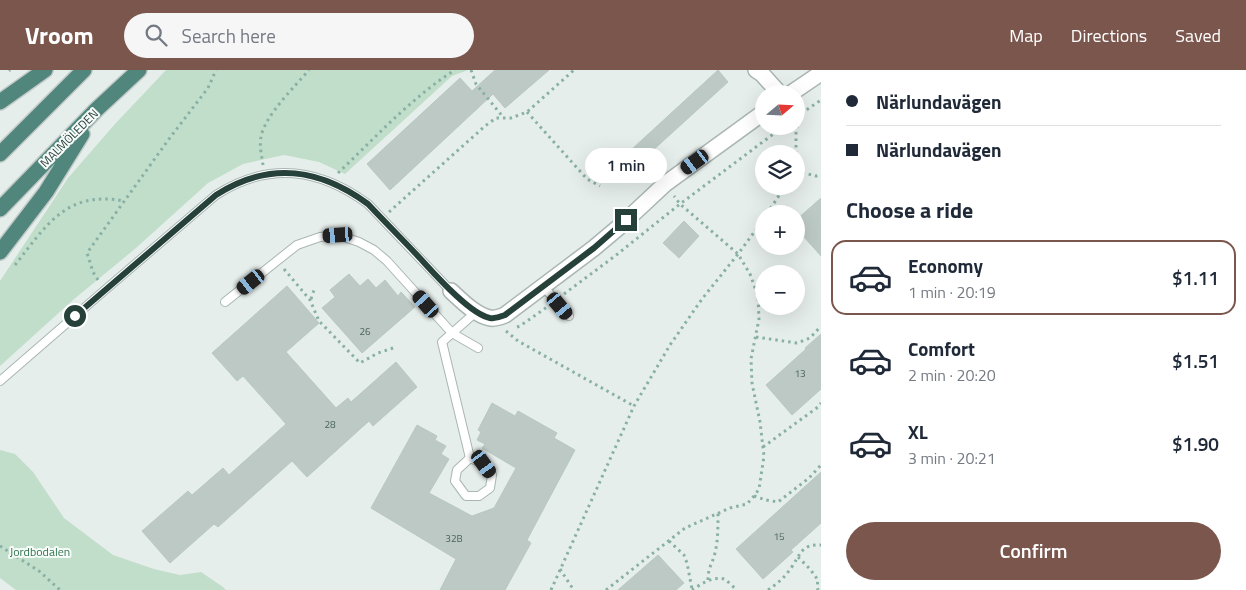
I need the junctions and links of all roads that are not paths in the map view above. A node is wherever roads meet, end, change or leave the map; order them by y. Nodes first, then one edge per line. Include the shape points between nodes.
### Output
1 (45, 70) edge
2 (84, 70) edge
3 (140, 70) edge
4 (756, 70) edge
5 (821, 73) edge
6 (772, 85) edge
7 (803, 85) edge
8 (0, 102) edge
9 (97, 110) junction
10 (755, 119) edge
11 (0, 154) edge
12 (0, 209) edge
13 (0, 252) edge
14 (543, 286) junction
15 (451, 290) joint
16 (225, 302) dead end
17 (476, 312) junction
18 (569, 316) dead end
19 (452, 333) junction
20 (478, 348) dead end
21 (0, 381) edge
22 (470, 458) junction

1 - 8 highway
2 - 11 highway
3 - 9 highway, MALMÖLEDEN
4 - 6 street
5 - 7 street
9 - 12 highway, MALMÖLEDEN
9 - 13 highway via 46,192
10 - 14 street via 665,184 594,248
14 - 17 street via 499,318
14 - 18 lane
15 - 17 street
15 - 21 lane via 368,204 347,190 309,175 264,174 216,195
16 - 19 lane via 298,245 320,236 338,235 359,242 388,261
17 - 19 lane
19 - 20 lane
19 - 22 lane via 442,342
22 - 22 lane via 484,464 492,475 490,488 479,496 466,496 455,482 457,470

